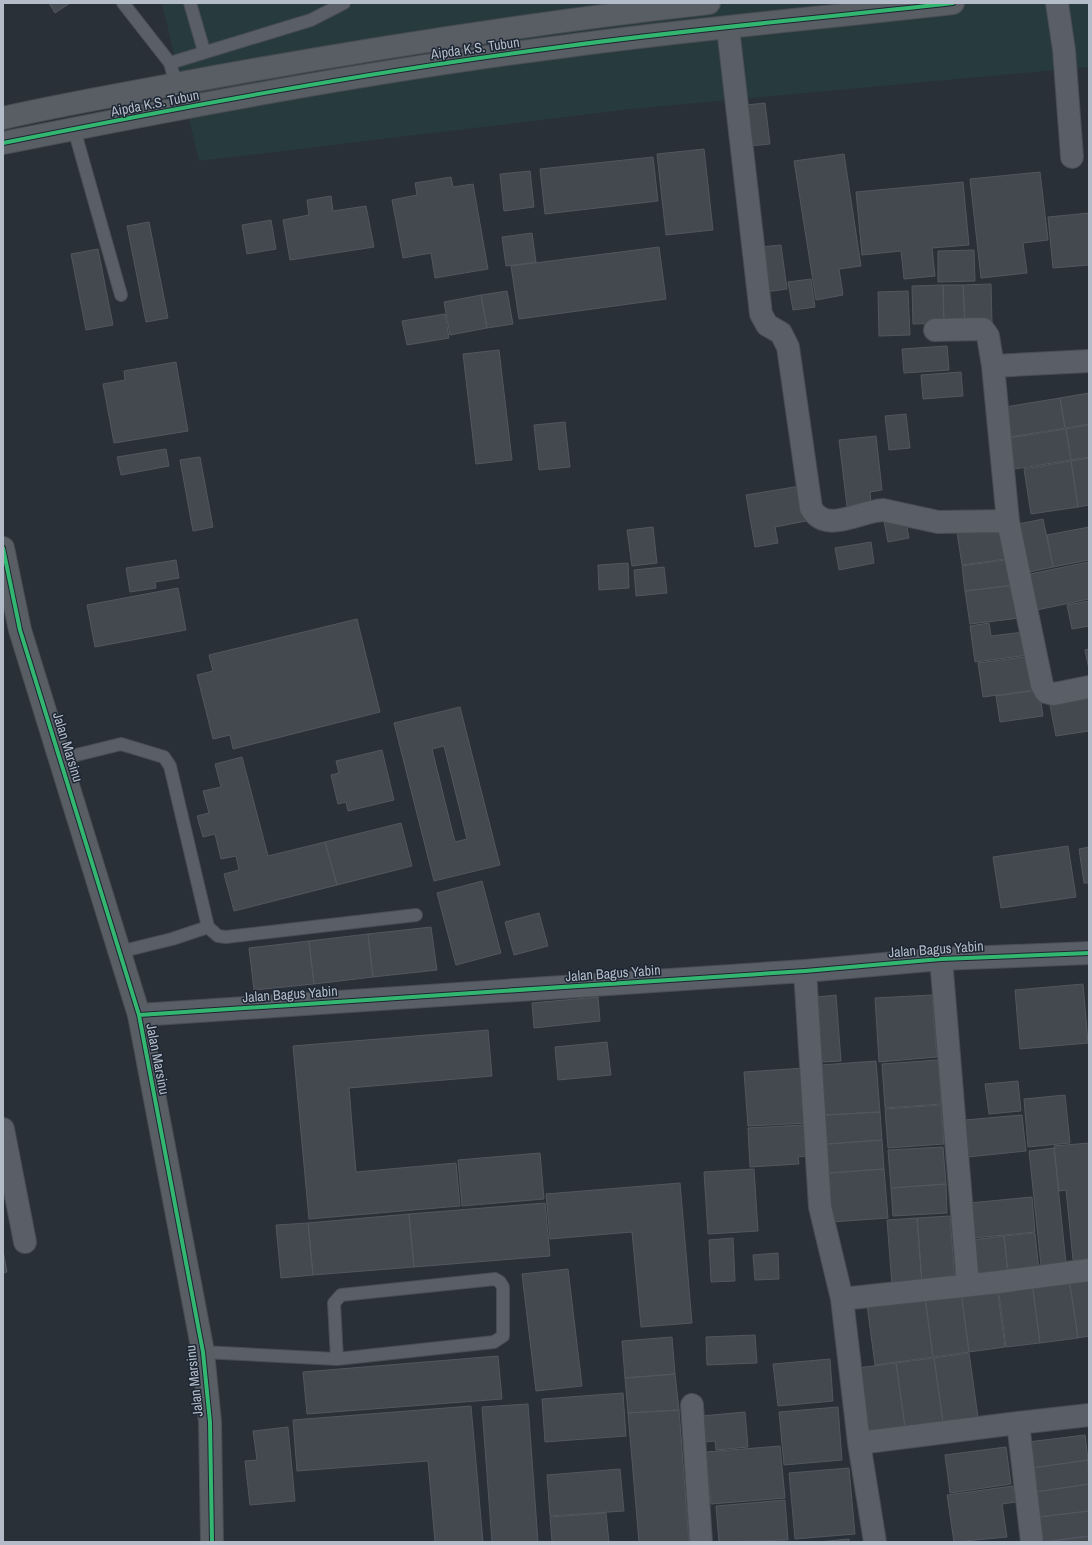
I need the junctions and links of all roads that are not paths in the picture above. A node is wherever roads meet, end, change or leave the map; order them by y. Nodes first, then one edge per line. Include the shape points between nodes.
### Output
1 (123, 3) edge
2 (190, 3) edge
3 (344, 3) edge
4 (709, 3) edge
5 (953, 3) edge
6 (1057, 3) edge
7 (626, 8) edge
8 (728, 28) junction
9 (204, 51) junction
10 (170, 63) junction
11 (176, 84) junction
12 (183, 108) junction
13 (3, 118) edge
14 (74, 129) junction
15 (3, 143) edge
16 (1072, 157) dead end
17 (121, 295) dead end
18 (935, 330) dead end
19 (1089, 360) edge
20 (993, 366) junction
21 (1008, 521) junction
22 (3, 548) edge
23 (1089, 687) edge
24 (60, 758) junction
25 (416, 915) dead end
26 (208, 927) junction
27 (119, 952) junction
28 (1089, 953) edge
29 (941, 959) junction
30 (805, 971) junction
31 (138, 1015) junction
32 (3, 1129) edge
33 (25, 1242) dead end
34 (1089, 1270) edge
35 (968, 1285) junction
36 (842, 1298) junction
37 (203, 1352) junction
38 (337, 1359) junction
39 (692, 1405) dead end
40 (1089, 1415) edge
41 (1018, 1423) junction
42 (859, 1443) junction
43 (212, 1542) edge
44 (701, 1542) edge
45 (875, 1542) edge
46 (1032, 1542) edge

1 - 10 lane
2 - 9 lane
3 - 9 lane via 311,20
4 - 7 street, Aipda K.S. Tubun
5 - 8 street, Aipda K.S. Tubun
6 - 16 street via 1064,50
7 - 11 street, Aipda K.S. Tubun via 398,44
8 - 12 street, Aipda K.S. Tubun via 561,47 411,69
8 - 21 street via 761,314 767,325 781,334 788,347 811,508 815,515 830,522 875,510 938,522
9 - 10 lane
10 - 11 lane
11 - 12 lane
11 - 13 street, Aipda K.S. Tubun
12 - 14 street, Aipda K.S. Tubun
14 - 15 street, Aipda K.S. Tubun
14 - 17 lane
18 - 20 street via 983,329 988,336
19 - 20 street
20 - 21 street
21 - 23 street via 1042,686 1046,692 1054,694
22 - 24 street, Jalan Marsinu via 20,630
24 - 26 lane via 121,744 164,757 170,766
24 - 27 street, Jalan Marsinu
25 - 26 lane via 226,937 218,936
26 - 27 lane
27 - 31 street, Jalan Marsinu
28 - 29 street, Jalan Bagus Yabin
29 - 30 street, Jalan Bagus Yabin
29 - 35 street
30 - 31 street, Jalan Bagus Yabin
30 - 36 street via 820,1207
31 - 37 street, Jalan Marsinu
32 - 33 street
34 - 35 street
35 - 36 street
36 - 42 street
37 - 38 lane
37 - 43 street, Jalan Marsinu via 210,1422
38 - 38 lane via 498,1340 503,1336 503,1287 495,1279 341,1296 334,1303
39 - 44 street
40 - 41 street
41 - 42 street
41 - 46 street
42 - 45 street

